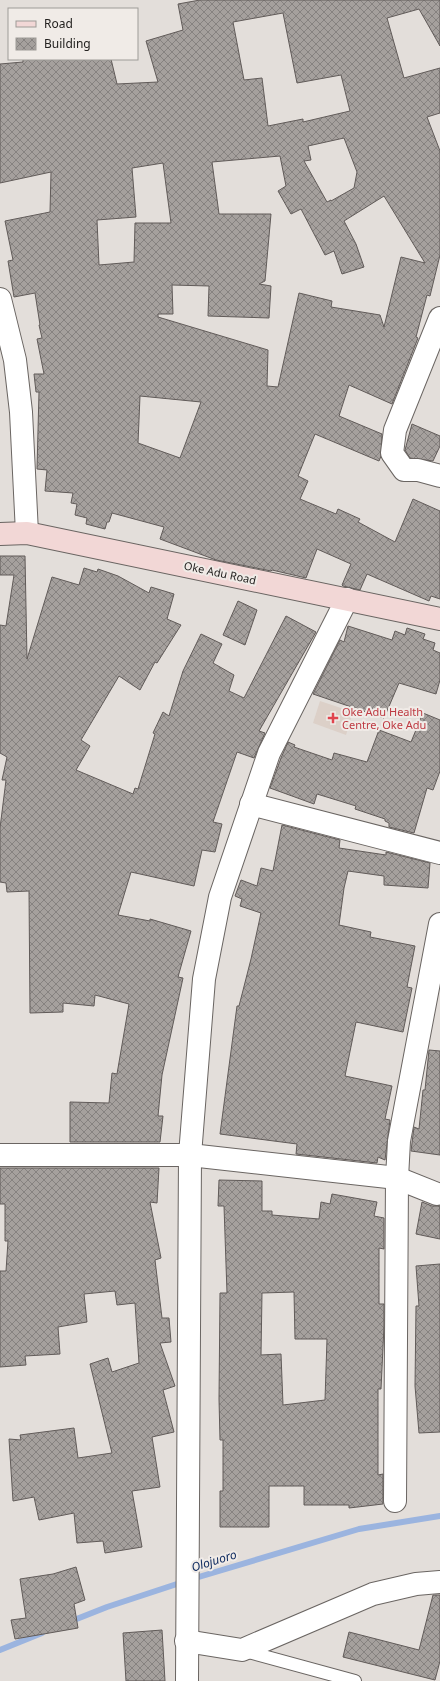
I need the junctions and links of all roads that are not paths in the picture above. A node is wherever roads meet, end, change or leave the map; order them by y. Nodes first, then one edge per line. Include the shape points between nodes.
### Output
1 (0, 299) edge
2 (440, 318) edge
3 (440, 476) edge
4 (27, 533) junction
5 (0, 534) edge
6 (347, 599) junction
7 (440, 619) edge
8 (251, 804) junction
9 (440, 853) edge
10 (440, 924) edge
11 (190, 1154) junction
12 (0, 1155) edge
13 (397, 1178) junction
14 (437, 1194) dead end
15 (395, 1501) dead end
16 (440, 1582) edge
17 (186, 1641) junction
18 (242, 1650) junction
19 (187, 1681) edge
20 (356, 1681) edge

1 - 4 street via 15,360
2 - 3 street via 395,430 392,453 404,470 418,470
4 - 5 street, Oke Adu Road
4 - 6 street, Oke Adu Road
6 - 7 street, Oke Adu Road
6 - 8 street via 269,753
8 - 9 street
8 - 11 street via 220,897 204,979
10 - 13 street via 399,1142
11 - 12 street
11 - 13 street
11 - 17 street
13 - 14 street
13 - 15 street
16 - 18 street via 416,1584 373,1594
17 - 18 street
17 - 19 street
18 - 20 lane

